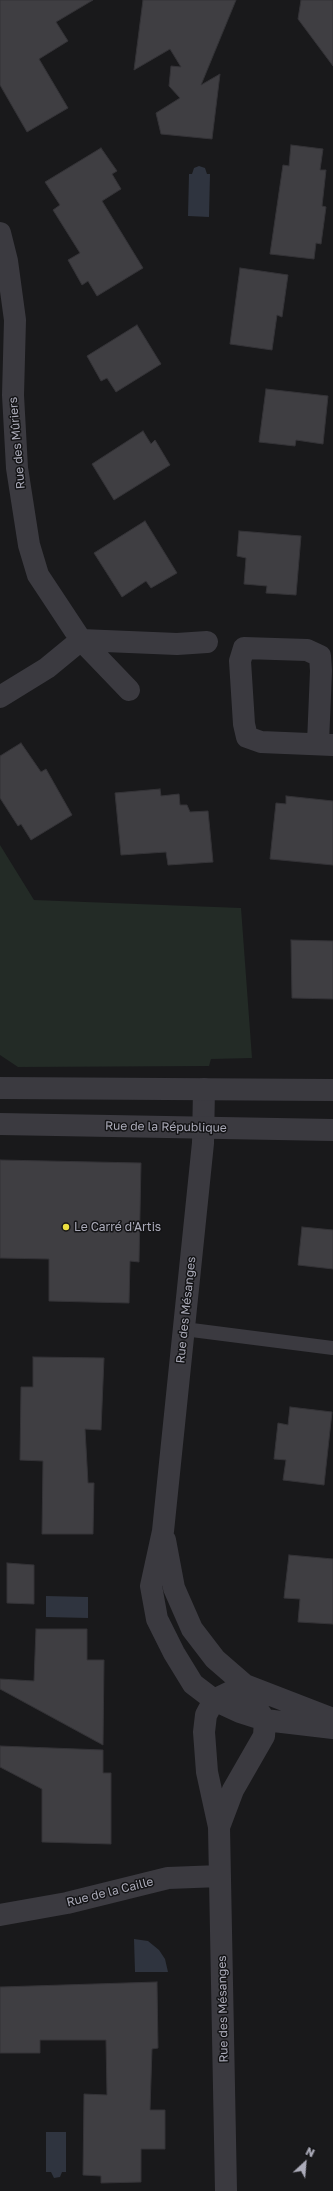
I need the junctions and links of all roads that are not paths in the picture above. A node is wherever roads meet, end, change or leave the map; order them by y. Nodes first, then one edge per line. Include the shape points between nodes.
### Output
1 (0, 232) edge
2 (81, 640) junction
3 (208, 642) dead end
4 (129, 690) dead end
5 (0, 697) edge
6 (325, 744) edge
7 (0, 1088) edge
8 (204, 1089) junction
9 (333, 1090) edge
10 (0, 1124) edge
11 (203, 1128) junction
12 (333, 1130) edge
13 (184, 1329) junction
14 (333, 1348) edge
15 (163, 1531) junction
16 (245, 1685) junction
17 (214, 1700) junction
18 (333, 1719) edge
19 (266, 1720) junction
20 (333, 1728) edge
21 (219, 1827) junction
22 (220, 1876) junction
23 (0, 1915) edge
24 (226, 2191) edge

1 - 2 street, Rue des Mûriers via 7,261 15,320 13,395 17,468 29,545 38,576
2 - 3 street via 177,644
2 - 4 street, Rue des Mûriers
2 - 5 street via 47,668
6 - 6 street via 320,656 307,650 244,648 240,661 247,737 261,742
7 - 8 street
8 - 9 street
8 - 11 street, Rue des Mésanges
10 - 11 street, Rue de la République
11 - 12 street, Rue de la République
11 - 13 street, Rue des Mésanges
13 - 14 lane
13 - 15 street, Rue des Mésanges
15 - 16 street, Rue des Mésanges via 174,1588 192,1629 215,1659
15 - 17 street, Rue des Mésanges via 151,1586 157,1619 193,1684
16 - 17 street
16 - 18 street
16 - 19 street, Rue des Mésanges via 253,1703
17 - 19 street, Rue des Mésanges
17 - 21 street, Rue des Mésanges via 206,1715 204,1732 207,1772
19 - 20 street
19 - 21 street, Rue des Mésanges via 264,1736 233,1790
21 - 22 street, Rue des Mésanges
22 - 23 street, Rue de la Caille via 168,1878 67,1903
22 - 24 street, Rue des Mésanges

